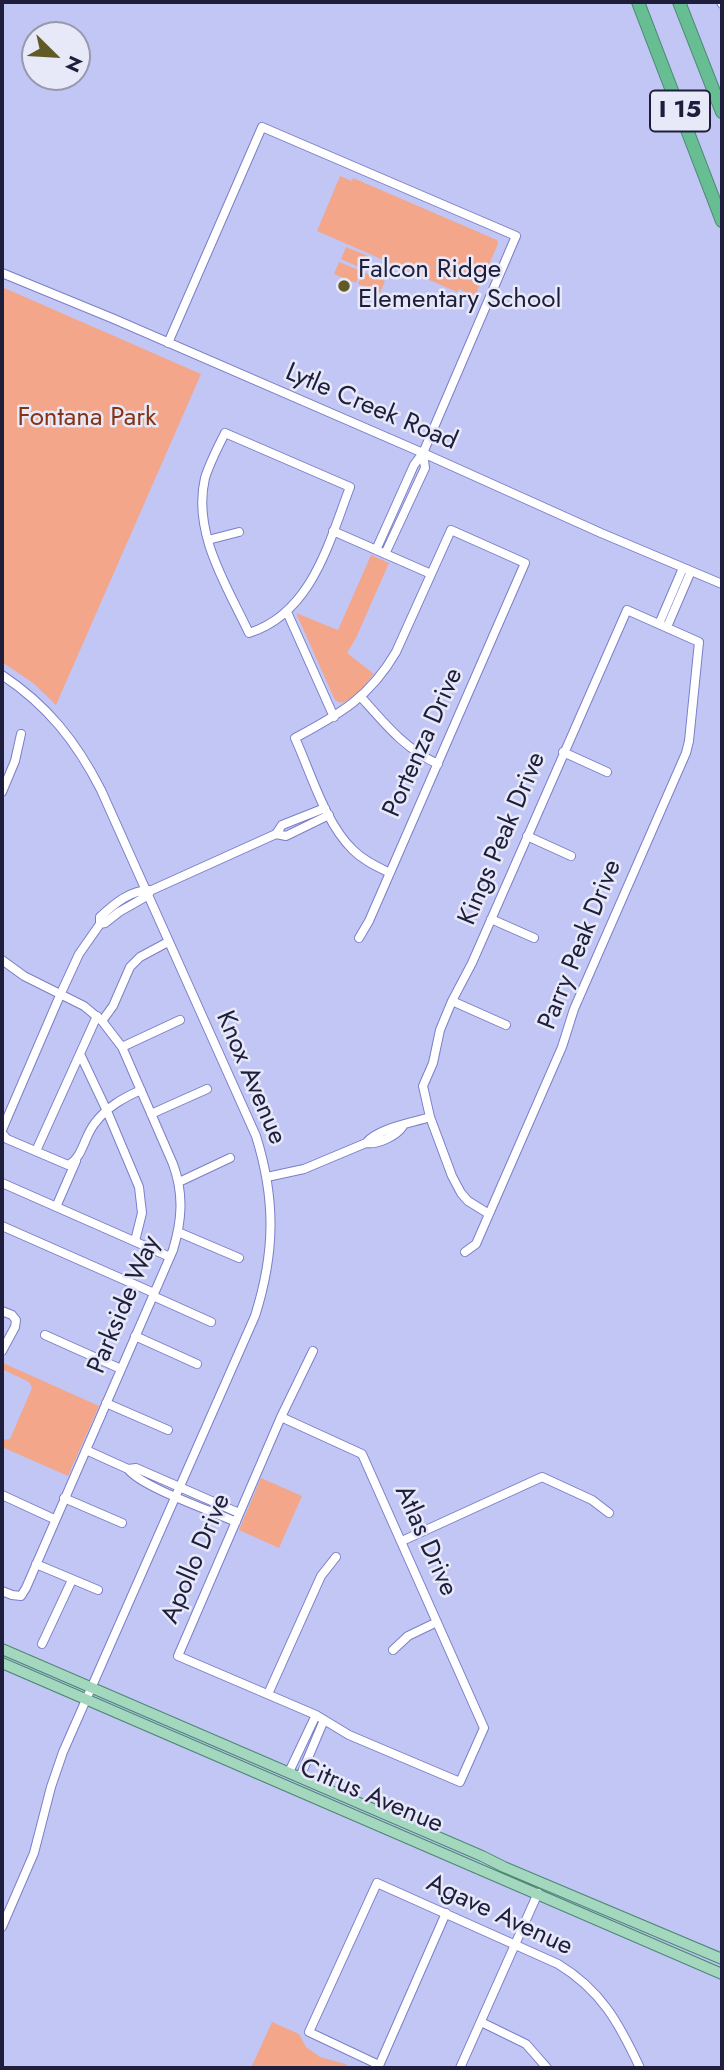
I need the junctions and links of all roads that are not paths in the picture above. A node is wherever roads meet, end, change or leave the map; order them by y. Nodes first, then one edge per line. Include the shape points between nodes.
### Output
1 (638, 2) edge
2 (679, 2) edge
3 (722, 112) edge
4 (722, 220) edge
5 (2, 273) edge
6 (168, 342) junction
7 (423, 453) junction
8 (239, 531) dead end
9 (333, 531) junction
10 (208, 540) junction
11 (381, 552) junction
12 (687, 569) junction
13 (431, 574) junction
14 (722, 584) edge
15 (287, 612) junction
16 (663, 625) junction
17 (2, 676) edge
18 (361, 697) junction
19 (334, 717) junction
20 (21, 734) dead end
21 (563, 752) junction
22 (438, 764) junction
23 (607, 772) dead end
24 (2, 792) edge
25 (327, 811) junction
26 (527, 836) junction
27 (571, 856) dead end
28 (390, 873) junction
29 (148, 892) junction
30 (491, 919) junction
31 (359, 938) dead end
32 (534, 938) dead end
33 (169, 942) junction
34 (2, 960) edge
35 (61, 993) junction
36 (452, 1001) junction
37 (99, 1018) junction
38 (180, 1020) dead end
39 (506, 1025) dead end
40 (122, 1047) junction
41 (79, 1054) junction
42 (207, 1089) dead end
43 (141, 1090) junction
44 (107, 1111) junction
45 (151, 1114) junction
46 (430, 1117) junction
47 (2, 1131) edge
48 (36, 1151) junction
49 (230, 1158) dead end
50 (77, 1159) junction
51 (267, 1177) junction
52 (179, 1182) junction
53 (2, 1183) edge
54 (56, 1207) junction
55 (489, 1214) junction
56 (2, 1226) edge
57 (178, 1232) junction
58 (135, 1241) junction
59 (465, 1252) dead end
60 (170, 1257) junction
61 (239, 1258) dead end
62 (154, 1294) junction
63 (2, 1311) edge
64 (211, 1322) dead end
65 (46, 1335) dead end
66 (135, 1336) junction
67 (2, 1351) edge
68 (313, 1351) dead end
69 (197, 1364) dead end
70 (121, 1369) junction
71 (106, 1404) junction
72 (281, 1417) junction
73 (168, 1430) dead end
74 (86, 1450) junction
75 (128, 1469) junction
76 (180, 1486) junction
77 (2, 1496) edge
78 (176, 1496) junction
79 (64, 1498) junction
80 (208, 1504) junction
81 (609, 1513) dead end
82 (237, 1518) junction
83 (54, 1519) junction
84 (122, 1523) dead end
85 (402, 1541) junction
86 (336, 1557) dead end
87 (36, 1564) junction
88 (72, 1580) junction
89 (98, 1590) dead end
90 (2, 1591) edge
91 (438, 1622) junction
92 (42, 1644) dead end
93 (2, 1649) edge
94 (393, 1650) dead end
95 (2, 1663) edge
96 (92, 1688) junction
97 (268, 1694) junction
98 (86, 1700) junction
99 (320, 1718) junction
100 (301, 1747) junction
101 (310, 1751) junction
102 (294, 1774) junction
103 (460, 1782) joint
104 (538, 1893) junction
105 (446, 1913) junction
106 (2, 1927) edge
107 (514, 1944) junction
108 (722, 1959) edge
109 (722, 1974) edge
110 (481, 2022) junction
111 (378, 2067) edge
112 (460, 2068) edge
113 (547, 2068) edge
114 (640, 2068) edge

1 - 4 highway, I 15
2 - 3 highway, I 15
5 - 6 street, Lytle Creek Road
6 - 7 street, Lytle Creek Road
6 - 7 street via 262,127 516,236
7 - 11 street via 425,468 409,488
7 - 12 street, Lytle Creek Road
8 - 10 street
9 - 10 street via 351,487 225,433 205,478 202,517
9 - 11 street
9 - 15 street via 304,592
10 - 15 street via 249,633
11 - 13 street
12 - 14 street, Lytle Creek Road
12 - 16 street
13 - 18 street via 387,668
13 - 22 street, Portenza Drive via 450,530 526,563
15 - 19 street
16 - 21 street, Kings Peak Drive via 627,610
16 - 55 street, Parry Peak Drive via 699,642 689,741
17 - 29 street, Knox Avenue via 48,712 86,760
18 - 19 street
18 - 22 street via 394,736
19 - 25 street via 295,738
20 - 24 street
21 - 23 street
21 - 26 street, Kings Peak Drive
22 - 28 street, Portenza Drive
25 - 28 street via 353,850
25 - 29 street via 286,836 276,834
26 - 27 street
26 - 30 street, Kings Peak Drive
28 - 31 street, Portenza Drive
29 - 33 street, Knox Avenue
29 - 35 street via 100,924 79,954
30 - 32 street
30 - 36 street, Kings Peak Drive
33 - 37 street via 130,967 113,1006
33 - 51 street, Knox Avenue via 256,1136
34 - 35 street, Parkside Way
35 - 37 street, Parkside Way
35 - 47 street
36 - 39 street
36 - 46 street, Kings Peak Drive via 423,1086
37 - 40 street, Parkside Way
37 - 41 street
38 - 40 street
40 - 43 street, Parkside Way
41 - 44 street
41 - 48 street
42 - 45 street
43 - 44 street
43 - 45 street, Parkside Way
44 - 50 street via 89,1131
44 - 58 street via 139,1187 142,1213
45 - 52 street, Parkside Way
46 - 51 street via 400,1125 304,1169
46 - 55 street via 461,1193
47 - 48 street via 7,1139
48 - 50 street via 68,1165
49 - 52 street
50 - 54 street
51 - 76 street, Knox Avenue via 271,1235 263,1290
52 - 57 street, Parkside Way
53 - 54 street
54 - 58 street
55 - 59 street, Parry Peak Drive via 476,1244
56 - 62 street
57 - 60 street, Parkside Way
57 - 61 street
58 - 60 street
60 - 62 street, Parkside Way
62 - 64 street
62 - 66 street, Parkside Way
63 - 67 street via 16,1320
65 - 70 street
66 - 69 street
66 - 70 street, Parkside Way
68 - 72 street, Apollo Drive
70 - 71 street, Parkside Way
71 - 73 street
71 - 74 street, Parkside Way
72 - 82 street, Apollo Drive
72 - 85 street, Atlas Drive via 362,1454
74 - 75 street
74 - 79 street, Parkside Way
75 - 76 street
75 - 78 street
76 - 78 street, Knox Avenue
76 - 80 street
77 - 83 street
78 - 80 street
78 - 96 street, Knox Avenue
79 - 83 street, Parkside Way
79 - 84 street
80 - 82 street
81 - 85 street via 542,1477
82 - 97 street, Apollo Drive via 178,1656
83 - 87 street, Parkside Way
85 - 91 street, Atlas Drive
86 - 97 street via 321,1576
87 - 88 street
87 - 90 street, Parkside Way via 21,1596
88 - 89 street
88 - 92 street
91 - 94 street via 408,1636
91 - 103 street, Atlas Drive via 484,1728
93 - 96 main road, Citrus Avenue
95 - 98 main road, Citrus Avenue
96 - 98 street, Knox Avenue
96 - 102 main road, Citrus Avenue
97 - 99 street, Apollo Drive
98 - 104 main road, Citrus Avenue
98 - 106 street, Knox Avenue via 57,1769 34,1853
99 - 100 street
99 - 101 street
99 - 103 street, Apollo Drive
100 - 101 street
100 - 102 street
101 - 102 street
102 - 108 main road, Citrus Avenue
104 - 107 street
104 - 109 main road, Citrus Avenue
105 - 107 street, Agave Avenue
105 - 111 street
105 - 111 street, Agave Avenue via 377,1882 309,2032
107 - 110 street
107 - 114 street, Agave Avenue via 583,1980 614,2017
110 - 112 street
110 - 113 street via 526,2045

